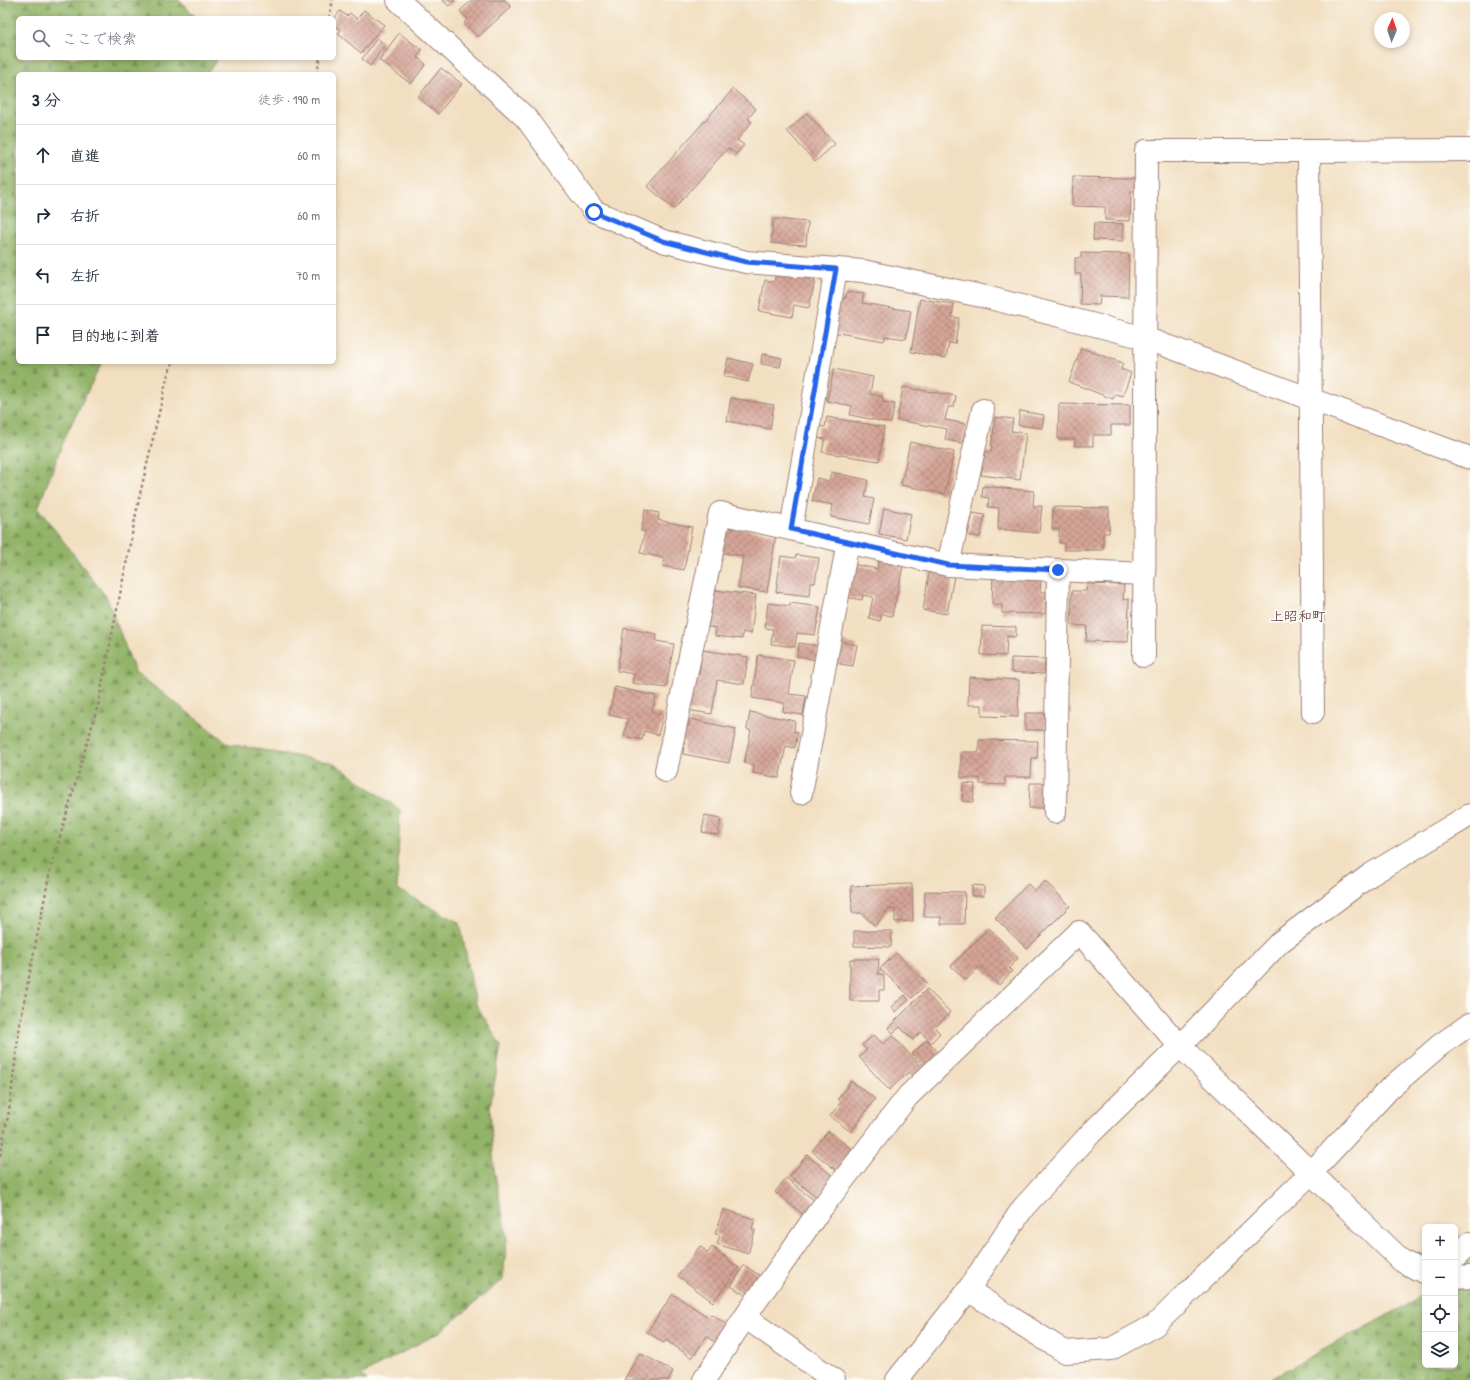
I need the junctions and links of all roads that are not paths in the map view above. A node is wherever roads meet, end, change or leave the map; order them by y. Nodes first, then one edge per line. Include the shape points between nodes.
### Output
1 (398, 0) edge
2 (1470, 150) edge
3 (1309, 152) junction
4 (836, 269) junction
5 (1145, 338) junction
6 (1309, 399) junction
7 (983, 410) dead end
8 (1470, 458) edge
9 (791, 529) junction
10 (848, 542) junction
11 (948, 565) junction
12 (1058, 570) junction
13 (1145, 574) junction
14 (1144, 656) dead end
15 (1313, 712) dead end
16 (666, 771) dead end
17 (801, 793) dead end
18 (1055, 812) dead end
19 (1470, 815) edge
20 (1470, 1024) edge
21 (1180, 1046) junction
22 (1311, 1173) junction
23 (1470, 1243) edge
24 (1458, 1255) edge
25 (1422, 1271) edge
26 (1470, 1276) edge
27 (1458, 1278) edge
28 (968, 1290) junction
29 (745, 1317) junction
30 (704, 1380) edge
31 (834, 1380) edge
32 (897, 1380) edge

1 - 4 street via 526,118 594,212 663,241 746,262
2 - 3 street
3 - 5 street via 1146,151
3 - 6 street
4 - 5 street via 864,271 986,297
4 - 9 street
5 - 6 street
5 - 13 street
6 - 8 street
6 - 15 street
7 - 11 street
9 - 10 street
9 - 16 street via 720,513
10 - 11 street
10 - 17 street
11 - 12 street
12 - 13 street
12 - 18 street
13 - 14 street
19 - 21 street via 1370,875 1280,942
20 - 22 street via 1439,1046 1388,1089
21 - 22 street
21 - 28 street via 1091,1133 1023,1208
21 - 29 street via 1079,932 908,1096 817,1214
22 - 25 street via 1402,1260
22 - 28 street via 1154,1325 1110,1349 1065,1352
23 - 24 street
26 - 27 street
28 - 32 street
29 - 30 street
29 - 31 street

